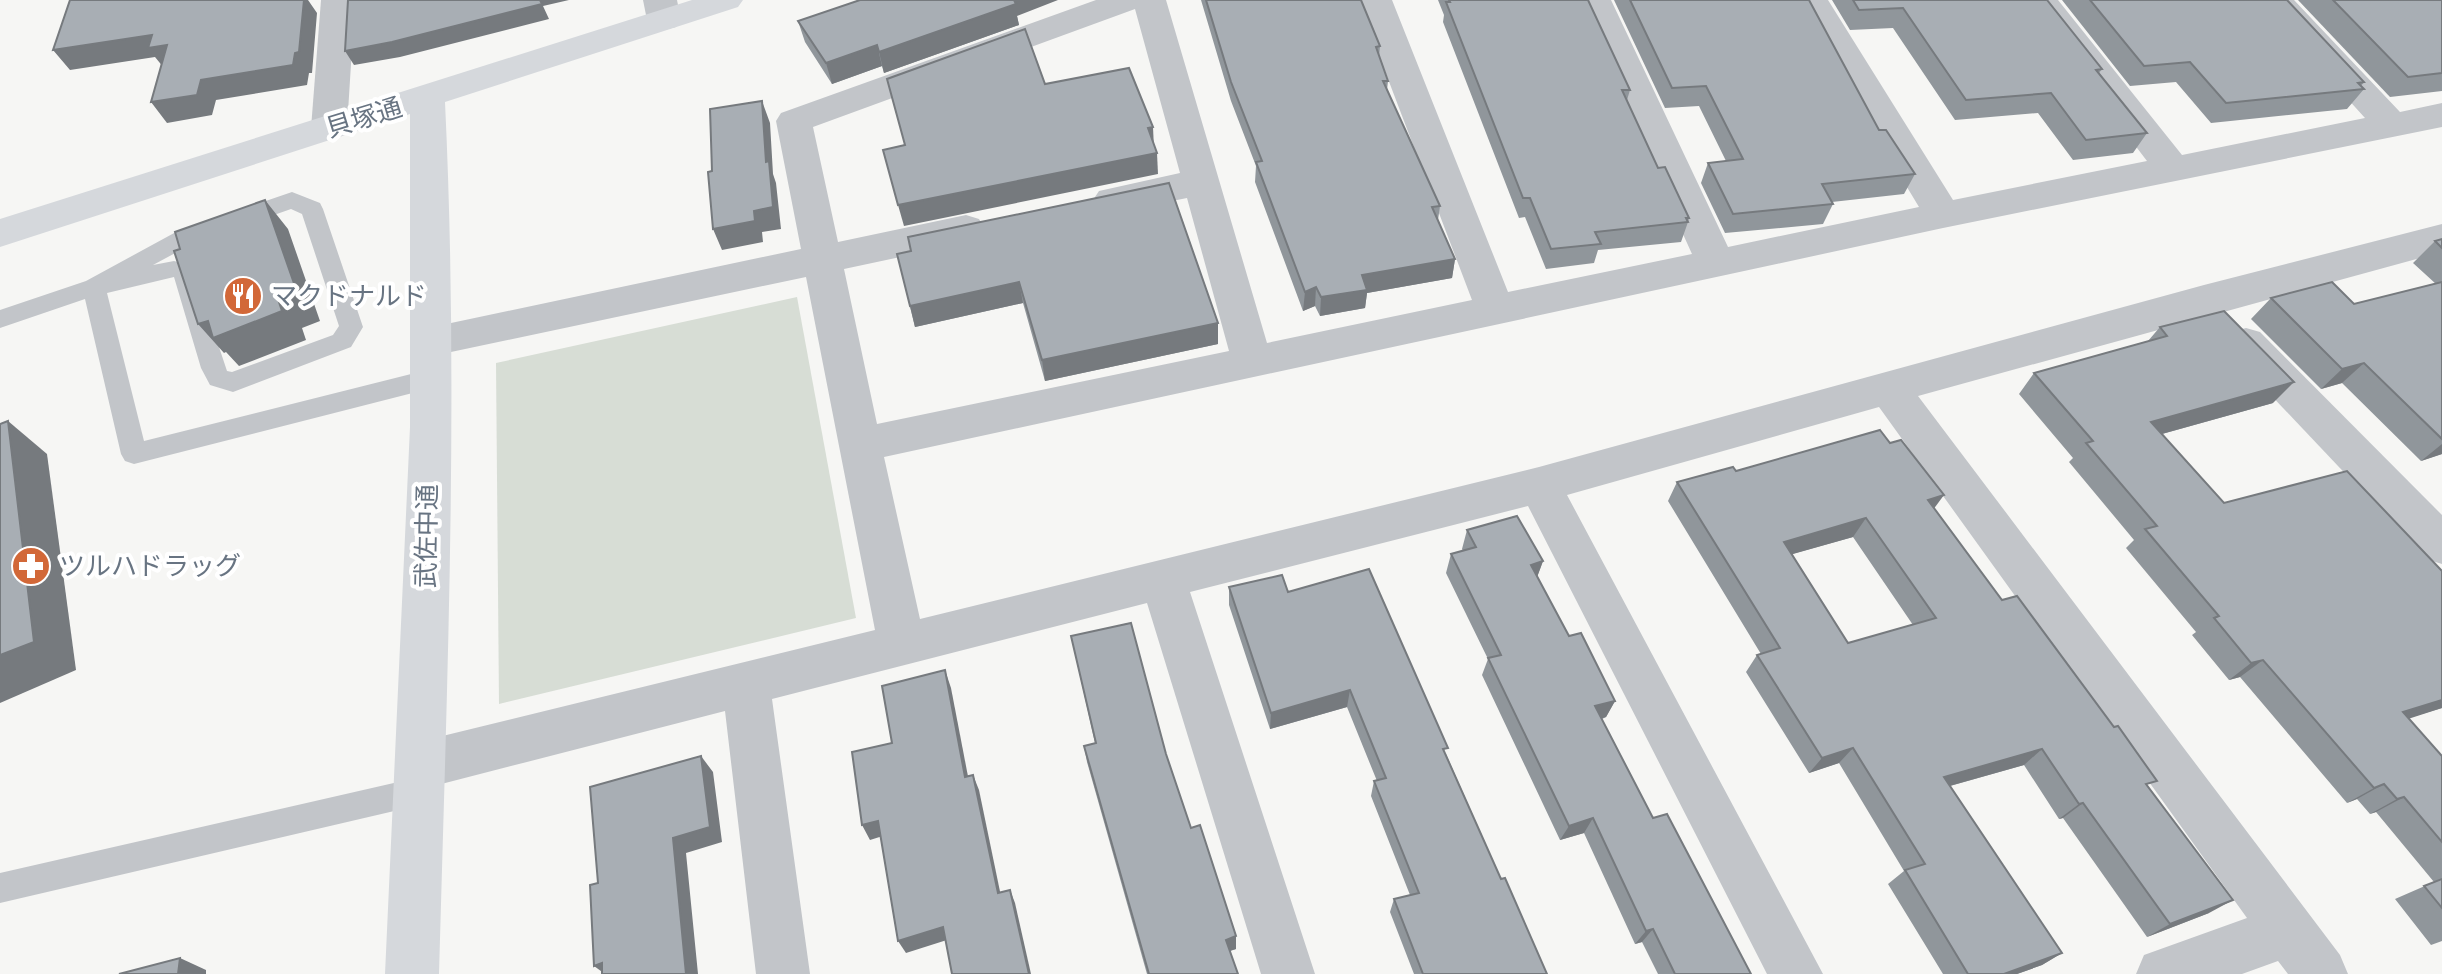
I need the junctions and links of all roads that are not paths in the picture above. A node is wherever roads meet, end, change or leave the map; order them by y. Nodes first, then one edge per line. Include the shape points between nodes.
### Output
1 (338, 0) edge
2 (726, 0) edge
3 (1128, 0) edge
4 (1149, 0) edge
5 (1375, 0) edge
6 (1594, 0) edge
7 (1811, 0) edge
8 (2041, 0) edge
9 (2275, 0) edge
10 (662, 10) edge
11 (427, 98) junction
12 (2442, 115) edge
13 (2392, 125) junction
14 (329, 128) junction
15 (2173, 169) junction
16 (1200, 182) junction
17 (1080, 206) edge
18 (1943, 215) junction
19 (1004, 221) edge
20 (0, 233) edge
21 (2442, 238) edge
22 (823, 258) junction
23 (1716, 263) junction
24 (94, 287) junction
25 (2204, 300) junction
26 (1495, 309) junction
27 (0, 319) edge
28 (431, 360) junction
29 (1252, 361) junction
30 (1888, 387) junction
31 (859, 445) junction
32 (1539, 485) junction
33 (2436, 531) edge
34 (1163, 579) junction
35 (901, 643) junction
36 (746, 684) junction
37 (421, 778) junction
38 (0, 888) edge
39 (2288, 931) junction
40 (412, 974) edge
41 (783, 974) edge
42 (1288, 974) edge
43 (1796, 974) edge
44 (2163, 974) edge
45 (2321, 974) edge

1 - 14 street
2 - 10 street, 貝塚通
3 - 22 street via 794,121
4 - 16 street
5 - 26 street
6 - 23 street
7 - 18 street
8 - 15 street
9 - 13 street
10 - 11 street, 貝塚通
11 - 14 street, 貝塚通
11 - 28 street, 武佐中通
12 - 13 street
13 - 15 street
14 - 20 street, 貝塚通
15 - 18 street
16 - 17 street
16 - 29 street
18 - 23 street
19 - 22 street
21 - 25 street
22 - 28 street
22 - 31 street
23 - 26 street
24 - 24 lane via 184,238 292,200 312,209 351,327 342,341 233,382 219,378 213,368 184,272 174,269
24 - 27 lane
24 - 28 lane via 134,454
25 - 30 street
25 - 33 street
26 - 29 street
28 - 37 street, 武佐中通
29 - 31 street
30 - 32 street
30 - 39 street
31 - 35 street
32 - 34 street
32 - 43 street
34 - 35 street
34 - 42 street
35 - 36 street
36 - 37 street
36 - 41 street
37 - 38 lane
37 - 40 street, 武佐中通
39 - 44 street
39 - 45 street

